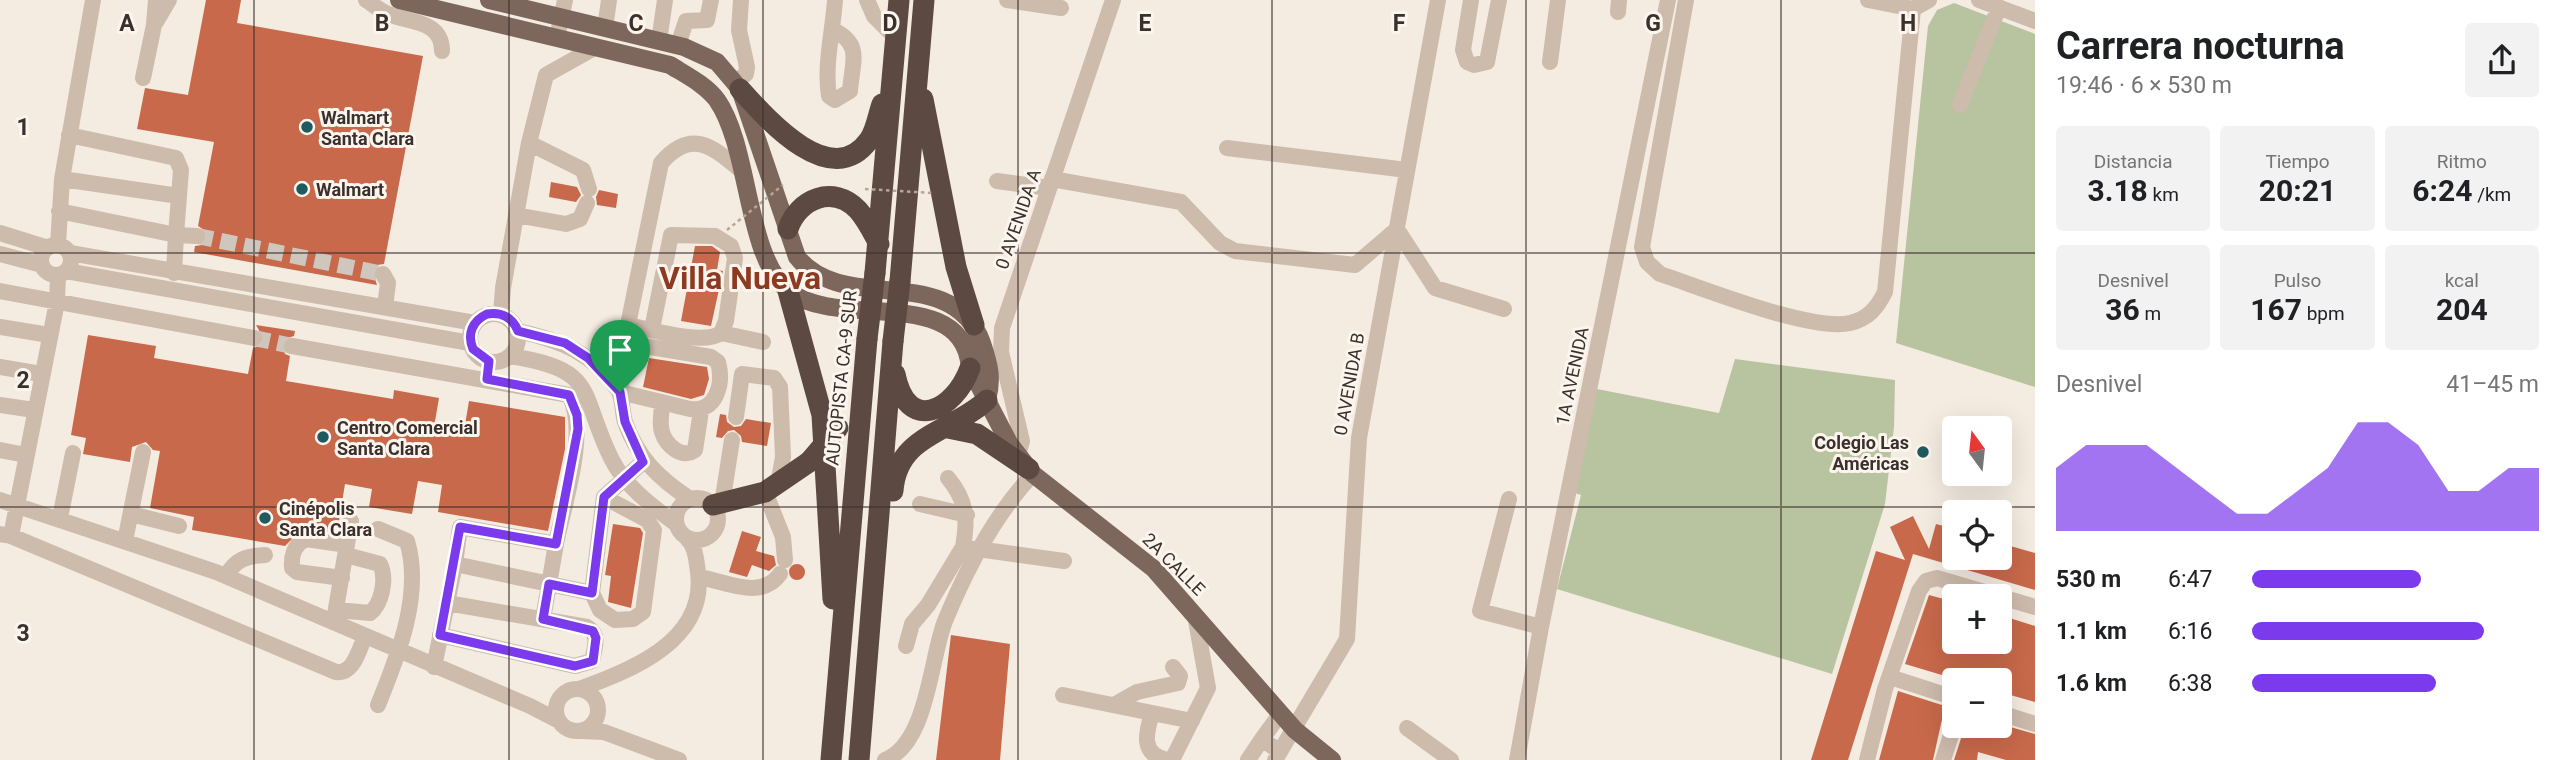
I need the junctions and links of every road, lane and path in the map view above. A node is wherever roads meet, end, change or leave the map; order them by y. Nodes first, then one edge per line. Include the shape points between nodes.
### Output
1 (93, 0) edge
2 (156, 0) edge
3 (169, 0) edge
4 (366, 0) edge
5 (399, 0) edge
6 (489, 0) edge
7 (609, 0) edge
8 (665, 0) edge
9 (711, 0) edge
10 (741, 0) edge
11 (835, 0) edge
12 (867, 0) edge
13 (899, 0) edge
14 (924, 0) edge
15 (1007, 0) edge
16 (1113, 0) edge
17 (1438, 0) edge
18 (1471, 0) edge
19 (1499, 0) edge
20 (1558, 0) edge
21 (1668, 0) edge
22 (1686, 0) edge
23 (1868, 0) edge
24 (1929, 0) edge
25 (1979, 0) edge
26 (1999, 7) junction
27 (1061, 8) dead end
28 (564, 9) edge
29 (1913, 9) junction
30 (2035, 21) edge
31 (154, 24) junction
32 (604, 28) junction
33 (833, 30) dead end
34 (557, 38) junction
35 (896, 38) junction
36 (659, 41) junction
37 (678, 45) junction
38 (596, 47) junction
39 (442, 51) dead end
40 (1550, 62) dead end
41 (893, 72) junction
42 (918, 72) junction
43 (143, 78) dead end
44 (737, 85) junction
45 (1960, 105) dead end
46 (69, 135) junction
47 (529, 143) junction
48 (1227, 148) dead end
49 (1407, 170) junction
50 (744, 173) junction
51 (62, 179) junction
52 (997, 181) dead end
53 (1050, 184) junction
54 (782, 185) dead end
55 (865, 189) dead end
56 (933, 193) dead end
57 (179, 196) junction
58 (59, 211) junction
59 (516, 215) junction
60 (788, 229) junction
61 (1396, 229) junction
62 (727, 230) dead end
63 (0, 233) edge
64 (176, 234) junction
65 (197, 236) tunnel mouth
66 (878, 244) junction
67 (59, 248) junction
68 (0, 254) edge
69 (42, 265) junction
70 (62, 273) junction
71 (174, 273) junction
72 (383, 274) dead end
73 (0, 291) edge
74 (788, 291) junction
75 (57, 302) junction
76 (385, 307) junction
77 (1504, 309) dead end
78 (502, 314) junction
79 (475, 323) junction
80 (628, 325) junction
81 (974, 325) junction
82 (0, 327) edge
83 (652, 329) junction
84 (518, 331) junction
85 (720, 333) junction
86 (49, 335) junction
87 (254, 338) tunnel mouth
88 (763, 342) dead end
89 (470, 343) junction
90 (626, 343) junction
91 (292, 346) tunnel mouth
92 (892, 348) junction
93 (510, 356) junction
94 (489, 361) junction
95 (0, 367) edge
96 (970, 368) junction
97 (41, 374) junction
98 (862, 374) junction
99 (487, 379) junction
100 (620, 392) junction
101 (987, 400) junction
102 (662, 403) junction
103 (0, 405) edge
104 (34, 410) junction
105 (701, 411) junction
106 (736, 417) dead end
107 (948, 428) junction
108 (732, 440) dead end
109 (0, 450) edge
110 (143, 452) dead end
111 (73, 453) dead end
112 (26, 455) junction
113 (643, 462) junction
114 (1026, 466) junction
115 (623, 477) junction
116 (948, 478) dead end
117 (772, 489) junction
118 (604, 497) junction
119 (690, 499) junction
120 (1509, 499) dead end
121 (0, 500) edge
122 (18, 504) junction
123 (718, 504) junction
124 (920, 504) dead end
125 (131, 514) junction
126 (967, 515) junction
127 (60, 518) junction
128 (351, 521) dead end
129 (180, 526) dead end
130 (378, 529) dead end
131 (681, 531) junction
132 (6, 535) edge
133 (125, 541) junction
134 (556, 544) junction
135 (700, 546) junction
136 (963, 547) junction
137 (346, 550) junction
138 (982, 550) junction
139 (265, 555) dead end
140 (1064, 561) dead end
141 (455, 564) junction
142 (876, 570) junction
143 (226, 576) junction
144 (699, 577) junction
145 (342, 578) junction
146 (549, 584) junction
147 (592, 593) junction
148 (447, 603) junction
149 (2035, 607) edge
150 (1195, 615) junction
151 (335, 616) junction
152 (543, 619) junction
153 (1541, 626) junction
154 (440, 635) junction
155 (365, 637) junction
156 (906, 646) dead end
157 (400, 652) junction
158 (434, 667) junction
159 (1173, 667) dead end
160 (604, 680) junction
161 (1888, 684) junction
162 (579, 689) junction
163 (837, 690) junction
164 (1063, 695) dead end
165 (1942, 695) edge
166 (561, 696) junction
167 (378, 705) dead end
168 (1114, 705) junction
169 (530, 706) junction
170 (598, 710) junction
171 (1152, 713) junction
172 (1281, 713) junction
173 (2012, 717) edge
174 (559, 721) junction
175 (1192, 721) junction
176 (2035, 724) edge
177 (1407, 728) dead end
178 (1295, 730) junction
179 (582, 731) junction
180 (614, 736) junction
181 (1950, 738) edge
182 (1262, 739) junction
183 (1277, 756) edge
184 (679, 760) edge
185 (831, 760) edge
186 (859, 760) edge
187 (885, 760) edge
188 (1167, 760) edge
189 (1172, 760) edge
190 (1248, 760) edge
191 (1332, 760) edge
192 (1451, 760) edge
193 (1517, 760) edge
194 (1867, 760) edge
195 (1943, 760) edge

1 - 46 street
2 - 31 street
3 - 31 street
4 - 39 street via 387,14 433,28
5 - 34 main road
6 - 28 main road
7 - 32 street
8 - 36 street
9 - 37 street via 707,20 686,22
10 - 44 street via 739,30 747,67
11 - 33 street
12 - 35 street via 874,16
13 - 35 highway, AUTOPISTA CA-9 SUR
14 - 42 highway
15 - 27 street
16 - 53 street, 0 AVENIDA A
17 - 49 street, 0 AVENIDA B
18 - 19 street via 1463,50 1467,62 1474,65 1487,62 1491,53
20 - 40 street
21 - 153 street, 1A AVENIDA
22 - 29 street via 1642,247 1647,262 1660,274 1825,325 1863,318 1877,308 1885,292
23 - 29 street
24 - 29 street
25 - 26 street
26 - 30 street
26 - 45 street
28 - 32 main road
28 - 34 street
31 - 43 street
32 - 36 main road
34 - 38 main road
35 - 41 highway, AUTOPISTA CA-9 SUR
36 - 37 main road
37 - 44 main road via 717,62
38 - 47 street via 546,75
38 - 50 main road via 670,65 694,80 717,100
41 - 44 highway via 870,139 859,151 842,158 827,159 805,149 766,118
41 - 66 highway, AUTOPISTA CA-9 SUR
42 - 81 highway via 956,267
42 - 92 highway, bridge
44 - 60 main road
46 - 51 street
46 - 57 street via 176,158 181,170
47 - 59 street
47 - 59 street via 583,170 588,196 580,219 566,224
48 - 49 street
49 - 61 street, 0 AVENIDA B
50 - 74 main road via 765,254
50 - 80 street via 712,146 700,143 678,147 661,163
51 - 57 street
51 - 58 street
52 - 53 street
53 - 61 street via 1181,202 1220,243 1235,251 1355,265
53 - 114 street, 0 AVENIDA A via 1001,334
54 - 62 path, bridge
55 - 56 path, bridge
57 - 64 street
58 - 64 street
58 - 67 street
59 - 78 street
60 - 66 highway via 802,205 831,196 856,209
60 - 81 main road via 797,257 809,272 848,286 929,295 953,304
61 - 77 street via 1435,288
61 - 178 street, 0 AVENIDA B via 1359,438 1347,639
63 - 67 street
64 - 65 street
64 - 71 street
66 - 98 highway, AUTOPISTA CA-9 SUR, bridge
67 - 69 street via 42,256
67 - 70 street via 71,265
67 - 71 street
68 - 69 street
69 - 70 street via 47,272
70 - 75 street
70 - 89 street
71 - 76 street
72 - 76 street via 388,283
73 - 75 street
74 - 96 main road, 2A CALLE via 830,310 933,319 955,332 969,356
74 - 163 highway via 821,415
75 - 86 street
75 - 87 street
76 - 79 street
78 - 79 street via 487,314
78 - 84 street
79 - 89 street
80 - 83 street
80 - 90 street
81 - 101 main road via 990,370
82 - 86 street
83 - 85 street via 705,339
83 - 85 street via 668,239 674,233 715,236 727,241 733,252 726,321
84 - 93 street via 518,345
84 - 100 street via 578,349
85 - 88 street
86 - 97 street
89 - 94 street via 477,355
90 - 100 street
90 - 105 street via 719,362 717,396
91 - 99 street
92 - 96 highway via 898,389 912,408 939,407 954,398
92 - 142 highway
93 - 94 street
93 - 115 street via 558,366 578,380
94 - 99 street
95 - 97 street
96 - 101 main road, 2A CALLE
97 - 104 street
98 - 117 highway, bridge via 838,428 809,462
98 - 163 highway, AUTOPISTA CA-9 SUR
99 - 134 street via 562,391 574,404 578,429
100 - 102 street
100 - 113 street via 625,422
101 - 107 highway
101 - 114 main road, 2A CALLE
102 - 105 street
102 - 105 street via 662,434 677,452 686,454 695,450 699,439
103 - 104 street
104 - 112 street
106 - 117 street via 742,374 774,378 779,387 783,457
107 - 114 highway via 978,434
107 - 142 highway via 923,439 900,461 894,475 891,531
108 - 123 street
109 - 112 street
110 - 125 street
111 - 127 street
112 - 122 street
113 - 115 street
113 - 119 street
114 - 138 street
114 - 150 main road, 2A CALLE via 1154,569
115 - 118 street
115 - 131 street
116 - 126 street
117 - 123 highway
117 - 144 street via 783,537 782,567 773,584 765,588
118 - 147 street
118 - 147 street via 647,520 654,538 643,611 638,616 621,621 609,618
119 - 123 street
119 - 131 street via 680,506
120 - 153 street via 1480,611
121 - 122 street
122 - 127 street
122 - 132 street
123 - 135 street via 718,524
124 - 126 street
125 - 129 street
125 - 133 street
126 - 136 street
127 - 133 street
128 - 137 street
130 - 157 street via 407,541 411,555
131 - 135 street
132 - 155 street via 336,673 350,668
133 - 143 street
134 - 141 street via 460,527
134 - 146 street
135 - 144 street
136 - 138 street
136 - 156 street via 912,624
137 - 145 street
137 - 145 street via 306,539 291,561 297,572
137 - 151 street via 380,564 379,604 364,614
138 - 140 street
138 - 187 street via 944,624 921,714 906,742
139 - 143 street via 242,558
141 - 146 street
141 - 148 street
142 - 186 highway
143 - 151 street
144 - 160 street via 695,612 678,638
145 - 151 street
146 - 147 street
146 - 152 street
148 - 152 street
148 - 154 street
149 - 161 street via 1937,578 1926,581
150 - 172 main road, 2A CALLE
150 - 175 street via 1208,688
151 - 155 street
152 - 154 street via 593,631 593,661 575,666
153 - 193 street, 1A AVENIDA
154 - 158 street
155 - 157 street
157 - 158 street
157 - 167 street
158 - 169 street
159 - 168 street via 1180,676 1178,683 1137,692
160 - 162 street
160 - 170 street
161 - 165 street
161 - 194 street
162 - 166 street
162 - 170 street via 591,694
163 - 185 highway, AUTOPISTA CA-9 SUR
164 - 168 street
166 - 169 street
166 - 174 street via 556,708
168 - 171 street
169 - 174 street
170 - 179 street via 592,725
170 - 180 street
171 - 175 street
171 - 188 street via 1147,747
172 - 178 main road, 2A CALLE
172 - 182 street
173 - 176 street
174 - 179 street via 569,730
175 - 189 street
177 - 192 street
178 - 183 street, 0 AVENIDA B
178 - 191 main road, 2A CALLE
179 - 180 street
180 - 184 street
181 - 195 street
182 - 183 street
182 - 190 street

